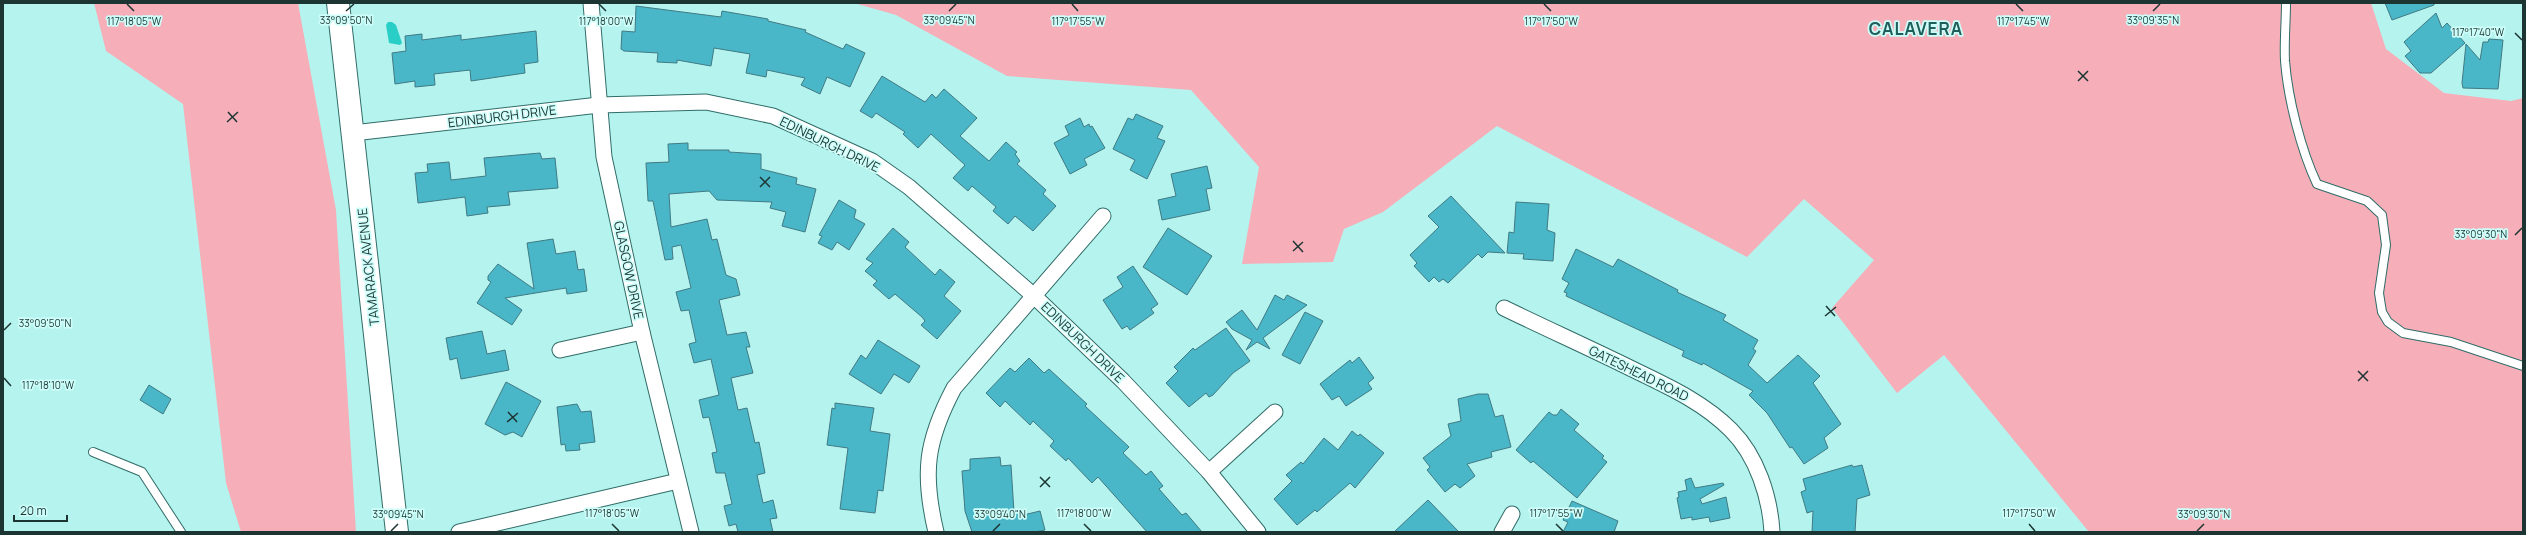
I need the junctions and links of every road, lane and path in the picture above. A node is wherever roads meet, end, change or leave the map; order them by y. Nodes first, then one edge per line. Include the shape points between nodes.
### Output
1 (338, 3) edge
2 (591, 3) edge
3 (2286, 3) edge
4 (599, 105) junction
5 (353, 133) junction
6 (1103, 216) dead end
7 (1034, 296) junction
8 (1504, 308) dead end
9 (642, 332) junction
10 (560, 350) dead end
11 (2523, 366) edge
12 (1275, 412) dead end
13 (93, 452) dead end
14 (1209, 472) junction
15 (678, 481) junction
16 (1512, 514) dead end
17 (181, 532) edge
18 (397, 532) edge
19 (459, 532) edge
20 (691, 532) edge
21 (936, 532) edge
22 (1258, 532) edge
23 (1502, 532) edge
24 (1772, 532) edge

1 - 5 main road, TAMARACK AVENUE
2 - 4 street, GLASGOW DRIVE
3 - 11 lane via 2285,59 2288,83 2309,164 2318,184 2367,201 2382,215 2386,245 2379,293 2382,312 2388,322 2403,333 2451,342
4 - 5 street, EDINBURGH DRIVE
4 - 7 street, EDINBURGH DRIVE via 706,102 773,116 872,161 909,187
4 - 9 street, GLASGOW DRIVE via 604,157
5 - 18 main road, TAMARACK AVENUE
6 - 7 street
7 - 14 street, EDINBURGH DRIVE via 1123,381
7 - 21 street via 954,388 937,420 928,455 930,507
8 - 24 street, GATESHEAD ROAD via 1687,395 1726,426 1751,458 1763,484 1771,510
9 - 10 street
9 - 15 street, GLASGOW DRIVE
12 - 14 street
13 - 17 lane via 142,472
14 - 22 street, EDINBURGH DRIVE
15 - 19 street
15 - 20 street, GLASGOW DRIVE
16 - 23 street

